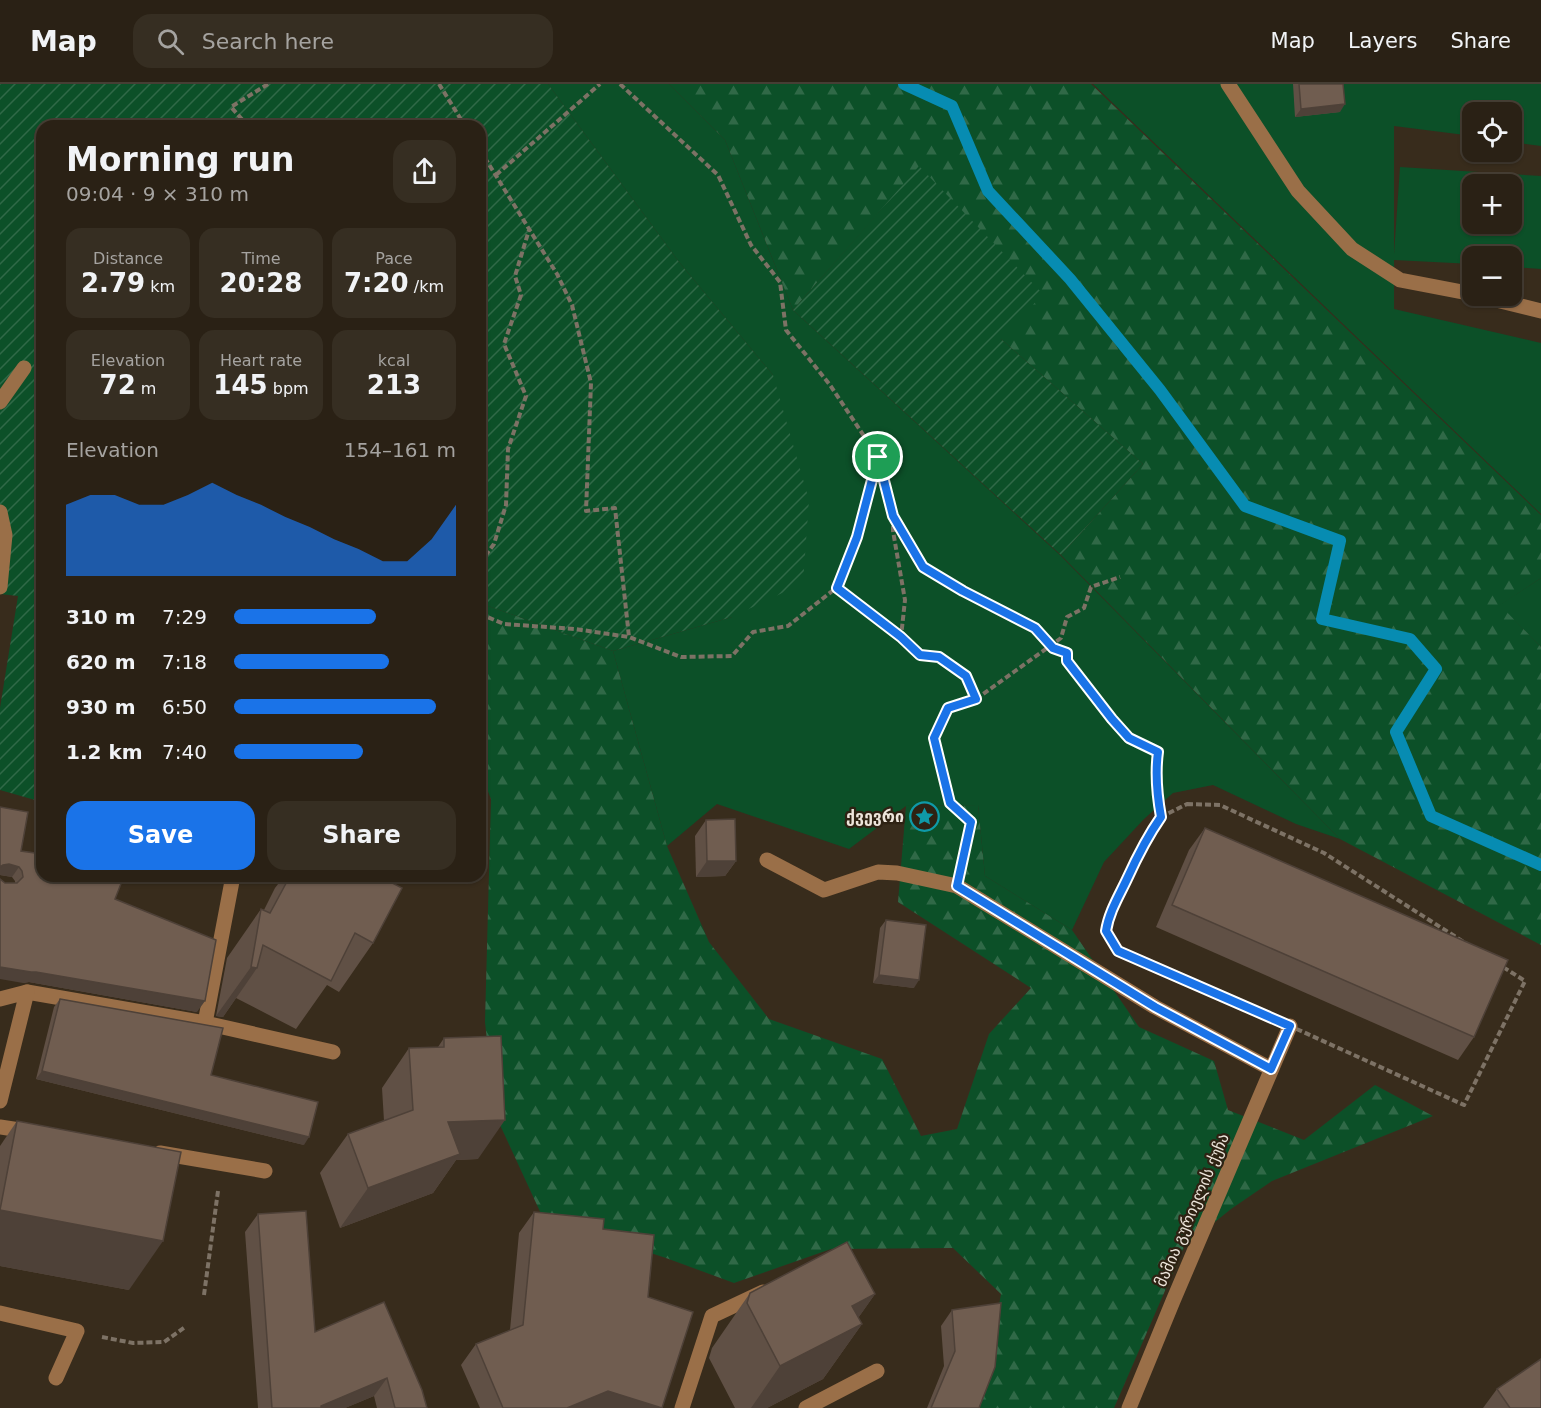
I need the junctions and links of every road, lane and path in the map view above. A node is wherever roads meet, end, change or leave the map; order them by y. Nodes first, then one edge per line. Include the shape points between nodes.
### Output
1 (268, 84) edge
2 (439, 84) edge
3 (600, 84) edge
4 (620, 84) edge
5 (1228, 84) edge
6 (243, 120) edge
7 (461, 120) edge
8 (486, 159) edge
9 (496, 175) junction
10 (530, 230) junction
11 (1462, 292) edge
12 (1521, 306) edge
13 (1541, 311) edge
14 (24, 368) dead end
15 (0, 402) edge
16 (878, 457) junction
17 (0, 512) edge
18 (893, 516) junction
19 (486, 555) edge
20 (1119, 577) dead end
21 (0, 587) edge
22 (837, 588) junction
23 (486, 616) edge
24 (901, 637) junction
25 (629, 638) junction
26 (976, 699) junction
27 (1161, 817) junction
28 (767, 860) dead end
29 (232, 882) edge
30 (957, 886) junction
31 (27, 992) junction
32 (0, 999) edge
33 (206, 1023) junction
34 (1290, 1026) junction
35 (333, 1052) dead end
36 (1271, 1069) junction
37 (0, 1101) edge
38 (0, 1126) edge
39 (52, 1135) edge
40 (143, 1150) edge
41 (222, 1164) junction
42 (265, 1171) dead end
43 (774, 1287) edge
44 (204, 1295) dead end
45 (0, 1313) edge
46 (185, 1327) dead end
47 (133, 1343) dead end
48 (877, 1371) dead end
49 (56, 1378) dead end
50 (682, 1408) edge
51 (806, 1408) edge
52 (1129, 1408) edge

1 - 6 path via 231,107
2 - 7 path
3 - 9 path
4 - 16 path via 718,175 750,245 780,282 786,330 830,385
5 - 11 street via 1298,191 1352,249 1400,280
8 - 9 path
9 - 10 path
10 - 19 path via 515,276 521,295 504,344 526,396 508,449 506,505 494,544
10 - 25 path via 572,305 591,383 586,511 615,508
12 - 13 street
14 - 15 street
16 - 18 path
16 - 22 path via 857,537
17 - 21 street via 5,535
18 - 24 path via 905,600
18 - 27 path via 923,567 1035,628 1053,648 1067,653 1067,661 1129,738 1158,752 1156,793
20 - 26 path via 1091,587 1084,608 1067,617 1061,638
22 - 24 path
22 - 25 path via 788,626 753,632 732,656 681,657
23 - 25 path via 504,624 575,628
24 - 26 path via 920,655 939,657 966,676
26 - 30 path via 948,708 934,738 950,803 971,822
27 - 34 path via 1108,917 1106,931 1118,951
27 - 34 path via 1187,804 1220,805 1323,853 1525,981 1464,1105
28 - 30 street via 824,890 878,872
29 - 33 street
30 - 36 street via 1155,1007
31 - 32 street
31 - 33 street
31 - 37 street
33 - 35 street
34 - 36 street, მამია გურიელის ქუჩა
36 - 52 street, მამია გურიელის ქუჩა
38 - 39 street
40 - 41 street
41 - 42 street
41 - 44 path
43 - 50 street via 712,1316
45 - 49 street via 77,1331
46 - 47 path via 164,1342
48 - 51 street

